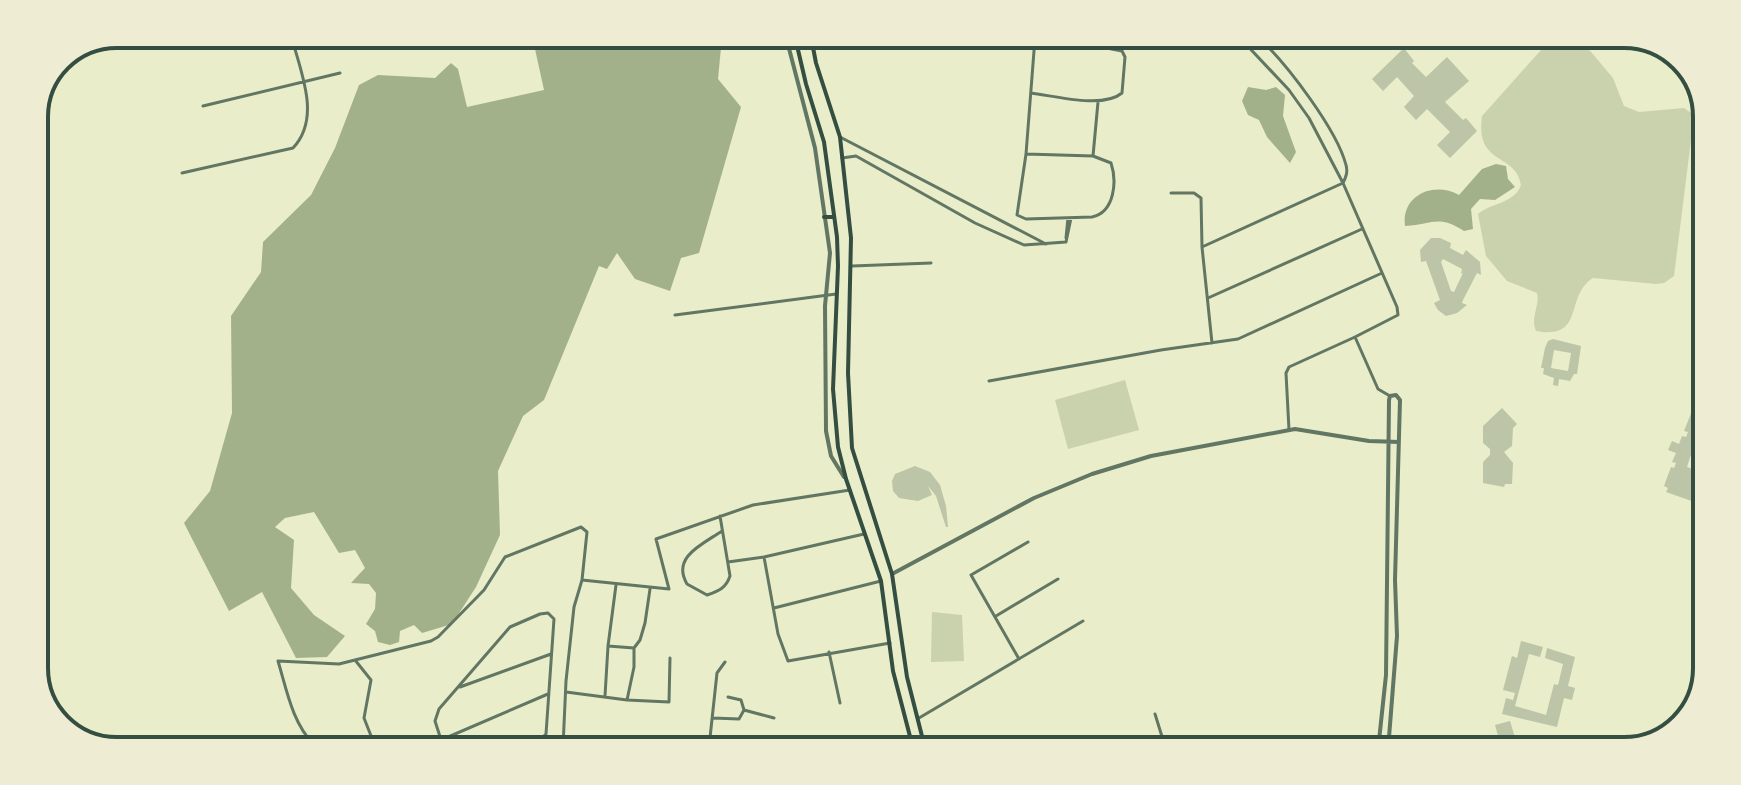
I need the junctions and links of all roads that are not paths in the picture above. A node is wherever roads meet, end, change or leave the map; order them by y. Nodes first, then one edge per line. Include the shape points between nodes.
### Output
1 (1034, 48) edge
2 (1113, 48) edge
3 (1250, 48) edge
4 (1269, 48) edge
5 (294, 49) edge
6 (789, 49) edge
7 (798, 49) edge
8 (813, 49) edge
9 (340, 73) dead end
10 (302, 82) junction
11 (1031, 93) junction
12 (1098, 102) junction
13 (203, 106) dead end
14 (840, 137) junction
15 (1026, 154) junction
16 (1093, 156) junction
17 (842, 158) junction
18 (182, 173) dead end
19 (1343, 183) junction
20 (1171, 193) dead end
21 (824, 217) junction
22 (834, 217) junction
23 (1070, 217) junction
24 (1362, 229) junction
25 (1046, 244) junction
26 (1202, 247) junction
27 (931, 263) dead end
28 (852, 266) junction
29 (1382, 273) junction
30 (836, 294) junction
31 (826, 295) junction
32 (1207, 298) junction
33 (675, 315) dead end
34 (1355, 337) junction
35 (1212, 343) junction
36 (989, 381) dead end
37 (1390, 396) junction
38 (1289, 430) junction
39 (1388, 441) junction
40 (1399, 442) junction
41 (846, 479) junction
42 (850, 490) junction
43 (720, 516) junction
44 (722, 531) junction
45 (864, 534) junction
46 (1028, 542) dead end
47 (764, 557) junction
48 (728, 562) junction
49 (892, 574) junction
50 (1058, 579) dead end
51 (582, 580) junction
52 (881, 581) junction
53 (616, 585) junction
54 (650, 589) junction
55 (774, 608) junction
56 (994, 617) junction
57 (1083, 621) dead end
58 (890, 643) junction
59 (608, 646) junction
60 (634, 648) junction
61 (829, 652) junction
62 (551, 654) junction
63 (670, 658) dead end
64 (1019, 659) junction
65 (355, 660) junction
66 (725, 662) dead end
67 (459, 688) junction
68 (566, 692) junction
69 (548, 694) junction
70 (605, 696) junction
71 (728, 697) dead end
72 (627, 700) junction
73 (840, 703) dead end
74 (744, 710) junction
75 (1155, 714) dead end
76 (713, 718) junction
77 (774, 718) dead end
78 (919, 718) junction
79 (306, 737) edge
80 (372, 737) edge
81 (440, 737) edge
82 (448, 737) edge
83 (543, 737) edge
84 (563, 737) edge
85 (710, 737) edge
86 (910, 737) edge
87 (923, 737) edge
88 (1164, 737) edge
89 (1379, 737) edge
90 (1389, 737) edge

1 - 11 street
2 - 12 street via 1124,53 1122,93
3 - 19 street via 1309,118
4 - 19 street via 1330,132 1347,166
5 - 10 street
6 - 21 street via 811,129
7 - 22 main road via 824,142
8 - 14 main road
9 - 10 street
10 - 13 street
10 - 18 street via 308,124 293,148
11 - 12 street
11 - 15 street
12 - 16 street
14 - 17 main road
14 - 25 street
15 - 16 street
15 - 23 street via 1017,215
16 - 23 street via 1111,163 1115,174 1110,205 1098,216
17 - 25 street via 856,156 1024,245
17 - 28 main road
19 - 24 street
19 - 26 street
20 - 26 street via 1201,198
21 - 22 main road
21 - 31 street via 830,261
22 - 30 main road
23 - 25 street via 1066,242
24 - 29 street
24 - 32 street
26 - 32 street
27 - 28 street
28 - 49 main road via 852,448
29 - 34 street via 1398,315
29 - 35 street via 1246,335
30 - 31 street
30 - 41 main road via 834,409
31 - 33 street
31 - 41 street via 826,431 831,456
32 - 35 street
34 - 37 street via 1378,389
34 - 38 street via 1289,367
35 - 36 street
37 - 39 street
37 - 40 street via 1399,397
38 - 39 street
38 - 49 street via 1151,456 1092,474 1034,498
39 - 40 street
39 - 89 street via 1386,675
40 - 90 street via 1396,675
41 - 42 main road
42 - 43 street via 768,502
42 - 45 main road
43 - 44 street
43 - 54 street via 656,539 669,589
44 - 48 street
44 - 48 street via 689,554 682,569 684,580 707,595 715,593 727,584
45 - 47 street
45 - 52 main road
46 - 56 street via 971,575
47 - 48 street
47 - 55 street
49 - 78 main road via 907,677
50 - 56 street
51 - 53 street
51 - 65 street via 587,532 581,527 505,557 484,590 438,637
51 - 68 street via 574,607
52 - 55 street
52 - 58 main road
53 - 54 street
53 - 59 street
54 - 60 street via 645,623
55 - 61 street via 788,661
56 - 64 street
57 - 64 street
58 - 61 street
58 - 86 main road
59 - 60 street
59 - 70 street
60 - 72 street
61 - 73 street
62 - 67 street
62 - 67 street via 554,619 540,614 510,627
62 - 69 street
63 - 72 street via 669,702
64 - 78 street
65 - 79 street via 278,661
65 - 80 street via 371,680 364,718
66 - 76 street via 718,669
67 - 81 street via 439,709 435,721
68 - 70 street
68 - 84 street
69 - 82 street
69 - 83 street
70 - 72 street
71 - 74 street via 741,700
74 - 76 street via 739,719
74 - 77 street
75 - 88 street
76 - 85 street
78 - 87 main road

